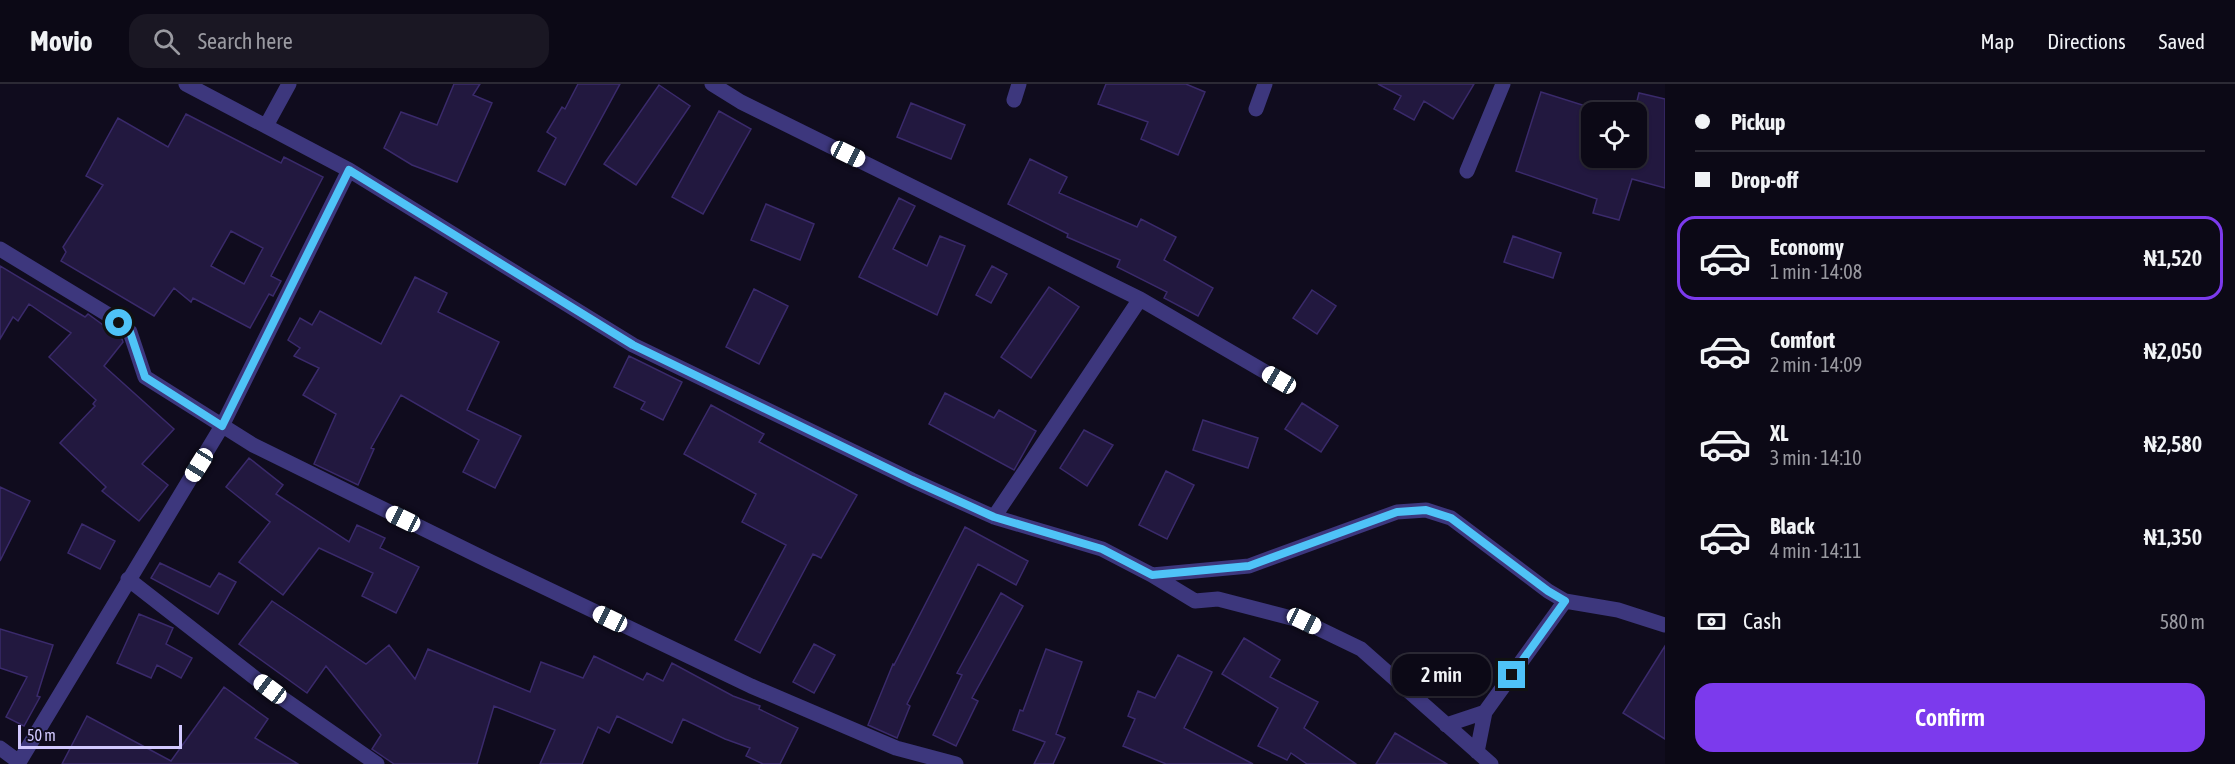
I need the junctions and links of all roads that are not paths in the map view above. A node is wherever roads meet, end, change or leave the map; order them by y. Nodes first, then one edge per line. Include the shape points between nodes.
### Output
1 (186, 84) edge
2 (289, 84) edge
3 (712, 84) edge
4 (1019, 84) edge
5 (1265, 84) edge
6 (1503, 84) edge
7 (1014, 100) dead end
8 (1256, 109) dead end
9 (266, 126) junction
10 (349, 170) junction
11 (1467, 171) dead end
12 (0, 249) edge
13 (1140, 299) junction
14 (1279, 380) dead end
15 (222, 426) junction
16 (994, 517) junction
17 (1152, 575) junction
18 (128, 579) junction
19 (1565, 601) junction
20 (1665, 625) edge
21 (1485, 712) junction
22 (1446, 725) junction
23 (0, 748) edge
24 (1477, 752) junction
25 (19, 763) edge
26 (377, 764) edge
27 (956, 764) edge
28 (1491, 764) edge

1 - 9 street
2 - 9 street
3 - 13 street via 741,102
4 - 7 street
5 - 8 street
6 - 11 street
9 - 10 street
10 - 15 street
10 - 16 street via 633,345
12 - 15 street via 130,332 145,377
13 - 14 street
13 - 16 street
15 - 18 street
15 - 27 street via 253,445 751,687 896,748
16 - 17 street via 1102,549
17 - 19 street via 1249,566 1397,512 1426,510 1451,518
17 - 22 street via 1195,601 1218,599 1304,621 1361,650
18 - 25 street
18 - 26 street via 270,689
19 - 20 street via 1618,610
19 - 21 street
21 - 22 street
21 - 24 street
22 - 24 street
23 - 25 street
24 - 28 street

